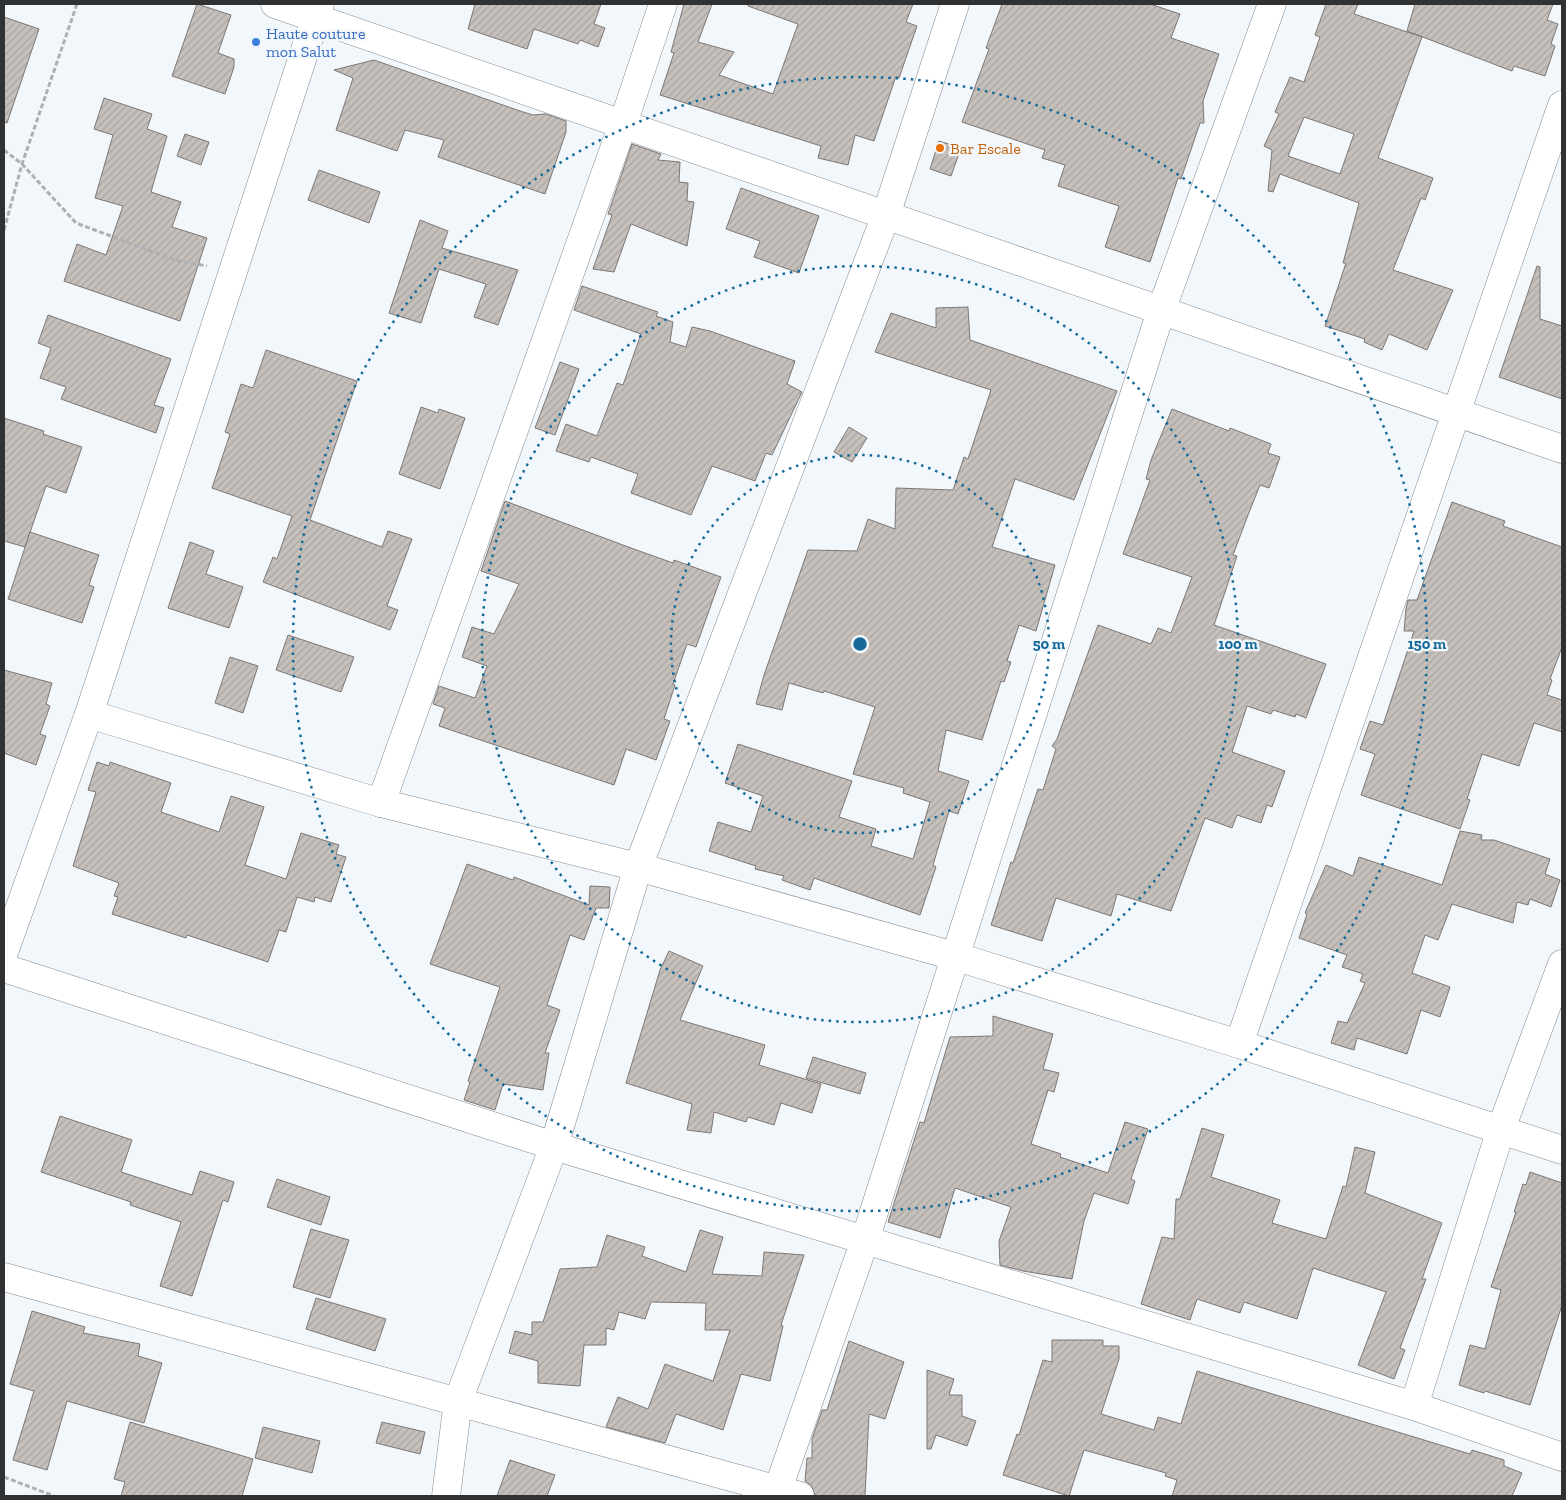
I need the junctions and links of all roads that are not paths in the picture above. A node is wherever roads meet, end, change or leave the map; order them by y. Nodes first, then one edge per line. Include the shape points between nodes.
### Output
1 (275, 4) edge
2 (663, 4) edge
3 (955, 4) edge
4 (1272, 4) edge
5 (317, 11) edge
6 (1562, 105) edge
7 (623, 124) junction
8 (886, 215) junction
9 (1161, 311) junction
10 (1455, 412) junction
11 (1562, 450) edge
12 (89, 714) junction
13 (381, 803) junction
14 (638, 867) junction
15 (4, 952) edge
16 (954, 956) junction
17 (1562, 964) edge
18 (4, 968) edge
19 (1239, 1044) junction
20 (1501, 1129) junction
21 (554, 1146) junction
22 (1562, 1150) edge
23 (864, 1240) junction
24 (4, 1277) edge
25 (458, 1401) junction
26 (1414, 1406) junction
27 (1562, 1457) edge
28 (789, 1493) edge
29 (446, 1496) edge

1 - 5 street
2 - 7 street
3 - 8 street
4 - 9 street
5 - 7 street
5 - 12 street
6 - 10 street
7 - 8 street
7 - 13 street
8 - 9 street
8 - 14 street
9 - 10 street
9 - 16 street
10 - 11 street
10 - 19 street
12 - 13 street
12 - 15 street
13 - 14 street
14 - 16 street
14 - 21 street
16 - 19 street
16 - 23 street
17 - 20 street
18 - 21 street
19 - 20 street
20 - 22 street
20 - 26 street
21 - 23 street
21 - 25 street
23 - 26 street
23 - 28 street
24 - 25 street
25 - 28 street
25 - 29 street
26 - 27 street

